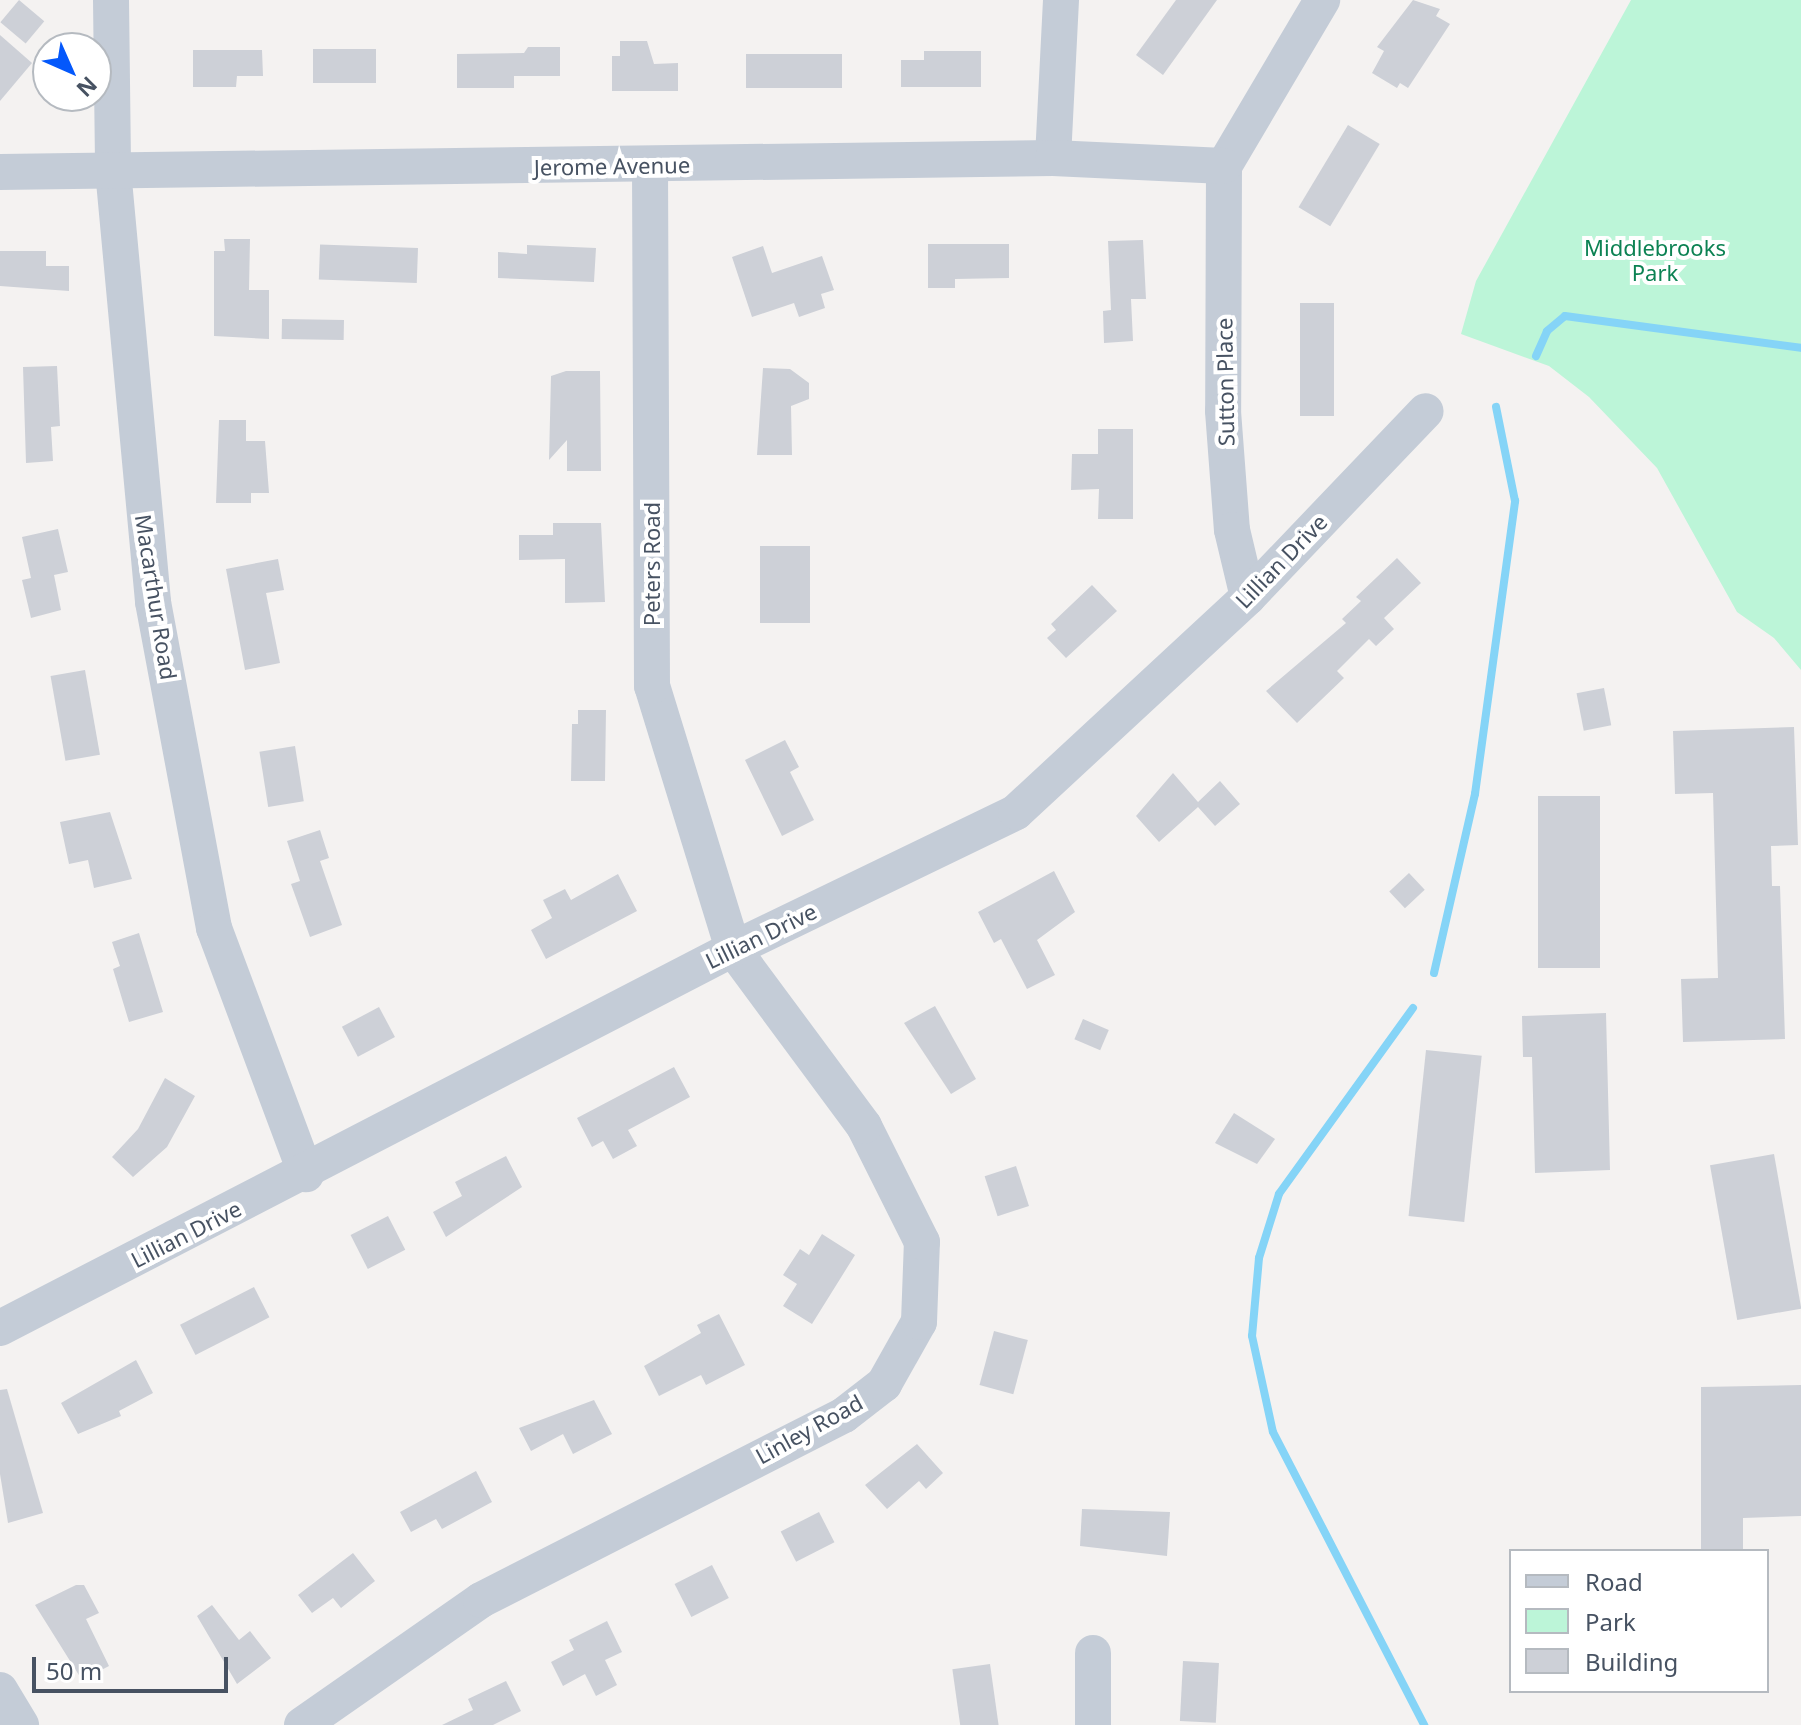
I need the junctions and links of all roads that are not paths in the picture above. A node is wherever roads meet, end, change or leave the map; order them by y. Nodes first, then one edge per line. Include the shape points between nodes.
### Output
1 (111, 0) edge
2 (1061, 0) edge
3 (1322, 0) edge
4 (1053, 158) junction
5 (650, 166) junction
6 (1224, 166) junction
7 (113, 170) junction
8 (0, 172) edge
9 (1426, 411) dead end
10 (1248, 597) junction
11 (733, 949) junction
12 (306, 1174) junction
13 (0, 1328) edge
14 (1093, 1653) dead end
15 (0, 1690) edge
16 (21, 1725) edge
17 (302, 1725) edge
18 (1093, 1725) edge

1 - 7 street, Macarthur Road
2 - 4 street
3 - 6 street
4 - 5 street, Jerome Avenue
4 - 6 street, Jerome Avenue
5 - 7 street, Jerome Avenue
5 - 11 street, Peters Road via 652,686
6 - 10 street, Sutton Place via 1223,411 1232,530
7 - 8 street, Jerome Avenue
7 - 12 street, Macarthur Road via 153,602 214,928
9 - 10 street, Lillian Drive
10 - 11 street, Lillian Drive via 1016,812
11 - 12 street, Lillian Drive
11 - 17 street, Linley Road via 812,1050 871,1139 922,1242 919,1322 884,1384 844,1415 481,1600
12 - 13 street, Lillian Drive
14 - 18 street
15 - 16 street

